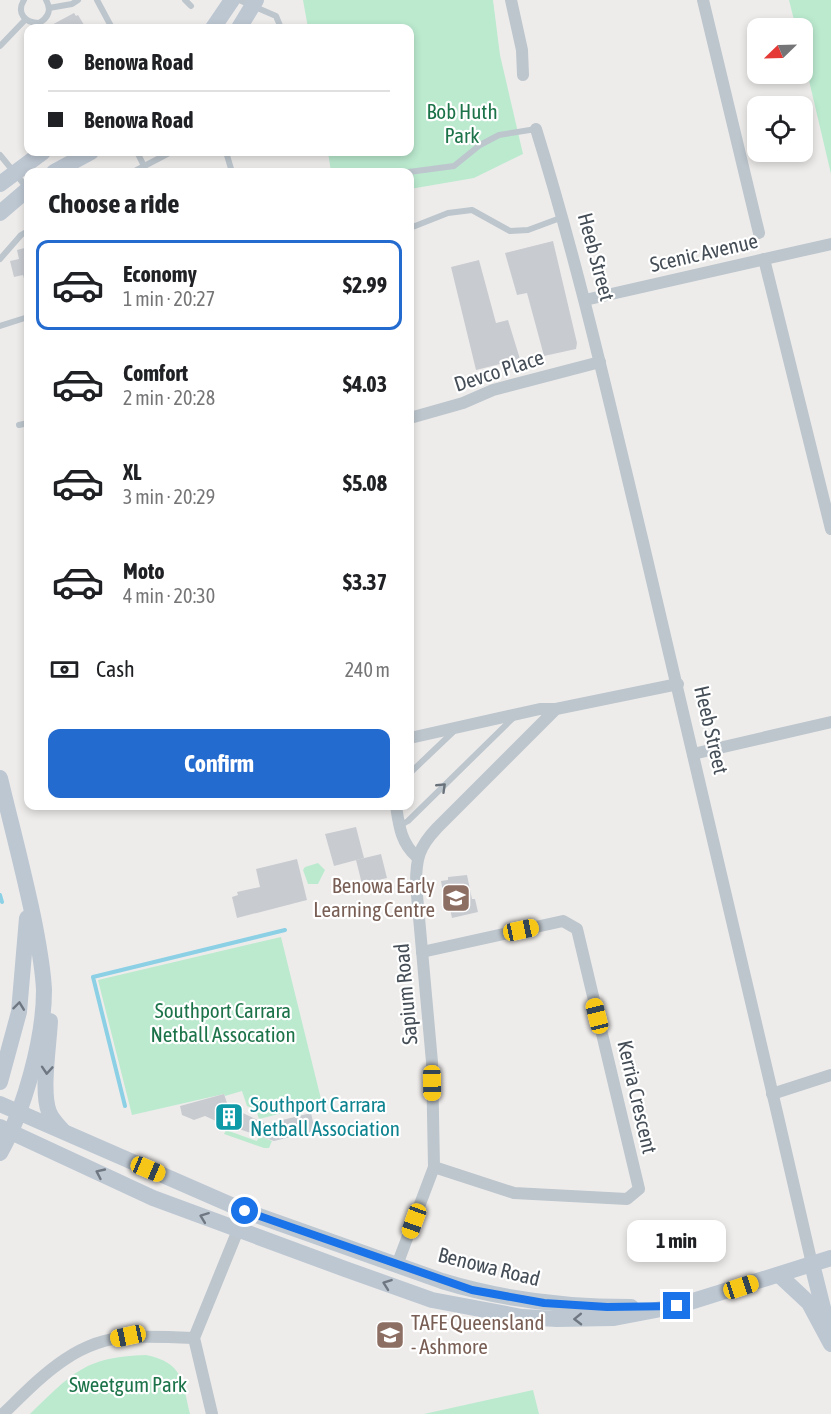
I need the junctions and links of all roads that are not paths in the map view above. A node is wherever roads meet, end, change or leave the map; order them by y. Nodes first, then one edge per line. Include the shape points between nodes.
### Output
1 (24, 0) edge
2 (46, 0) edge
3 (78, 0) edge
4 (97, 0) edge
5 (185, 0) edge
6 (232, 0) edge
7 (511, 0) edge
8 (703, 0) edge
9 (249, 2) edge
10 (190, 6) dead end
11 (49, 8) junction
12 (25, 20) junction
13 (34, 24) edge
14 (41, 24) edge
15 (110, 24) edge
16 (216, 24) edge
17 (240, 24) edge
18 (279, 24) edge
19 (0, 46) edge
20 (524, 75) dead end
21 (536, 129) joint
22 (0, 155) edge
23 (37, 156) edge
24 (84, 156) edge
25 (139, 156) edge
26 (163, 156) edge
27 (144, 166) junction
28 (61, 168) edge
29 (140, 168) edge
30 (414, 171) edge
31 (15, 172) junction
32 (0, 184) edge
33 (24, 184) edge
34 (24, 192) edge
35 (0, 213) edge
36 (563, 217) junction
37 (414, 226) edge
38 (24, 233) edge
39 (759, 233) dead end
40 (831, 243) edge
41 (0, 259) edge
42 (764, 259) junction
43 (585, 300) junction
44 (24, 318) edge
45 (0, 326) edge
46 (600, 362) junction
47 (414, 417) edge
48 (24, 424) edge
49 (20, 425) dead end
50 (831, 529) edge
51 (678, 684) junction
52 (556, 709) junction
53 (517, 714) junction
54 (831, 722) edge
55 (455, 729) junction
56 (414, 737) edge
57 (693, 754) junction
58 (414, 768) edge
59 (0, 778) edge
60 (397, 810) edge
61 (399, 826) junction
62 (417, 857) junction
63 (29, 896) junction
64 (422, 952) junction
65 (44, 991) junction
66 (3, 1064) edge
67 (831, 1075) edge
68 (0, 1082) edge
69 (772, 1094) junction
70 (0, 1104) edge
71 (19, 1112) junction
72 (6, 1130) edge
73 (66, 1134) junction
74 (0, 1153) edge
75 (434, 1167) junction
76 (238, 1230) junction
77 (831, 1258) edge
78 (812, 1264) junction
79 (397, 1265) junction
80 (779, 1275) junction
81 (827, 1302) edge
82 (677, 1306) junction
83 (194, 1338) junction
84 (831, 1344) edge
85 (3, 1414) edge
86 (212, 1414) edge

1 - 12 lane via 20,5
2 - 11 lane
3 - 11 lane
4 - 15 lane
5 - 10 lane
6 - 16 main road
7 - 20 street
8 - 39 street
9 - 17 main road
9 - 18 lane via 276,16
11 - 14 lane
12 - 13 lane
12 - 19 lane
21 - 30 lane via 499,135 454,166
21 - 36 street, Heeb Street
22 - 31 lane
23 - 31 main road
24 - 28 main road
25 - 27 lane
26 - 27 lane
27 - 29 lane
31 - 32 main road
31 - 33 lane
34 - 35 main road
36 - 37 lane via 528,230 510,231 472,210 448,213
36 - 43 street, Heeb Street
38 - 41 lane
40 - 42 street, Scenic Avenue
42 - 43 street, Scenic Avenue
42 - 50 street
43 - 46 street, Heeb Street
44 - 45 lane
46 - 47 street, Devco Place via 493,390
46 - 51 street, Heeb Street
48 - 49 lane
51 - 52 street
51 - 57 street, Heeb Street
52 - 53 street
52 - 62 street via 436,828
53 - 55 street
61 -> 53 lane
54 - 57 street
55 - 56 street
55 - 58 lane
57 - 69 street, Heeb Street
59 - 63 main road
60 - 61 street
61 - 62 street via 409,850
62 - 64 street, Sapium Road
63 - 65 main road
66 -> 63 main road via 19,1012
64 - 75 street, Sapium Road via 432,1062
64 - 75 street, Kerria Crescent via 563,921 577,929 639,1189 627,1199 514,1193
65 - 71 main road via 39,1036
65 -> 73 main road via 50,1021 47,1107
66 - 68 main road
67 - 69 street
69 - 78 street, Heeb Street
70 - 71 main road, Benowa Road
71 - 72 main road
71 - 73 main road, Benowa Road
72 - 74 main road
76 -> 72 main road, Benowa Road via 153,1198
73 - 79 main road, Benowa Road via 245,1211
75 - 79 street, Sapium Road
82 -> 76 main road, Benowa Road via 614,1318 580,1319 522,1317 480,1310 432,1300
76 - 83 street
77 - 78 main road, Benowa Road
78 - 80 main road, Benowa Road
78 - 81 main road, Heeb Street
79 - 82 main road, Benowa Road via 472,1290 521,1300 607,1307
80 - 82 main road, Benowa Road
80 - 84 main road via 808,1303
81 - 84 main road, Heeb Street
83 - 85 street via 128,1336 97,1343 45,1372
83 - 86 street

